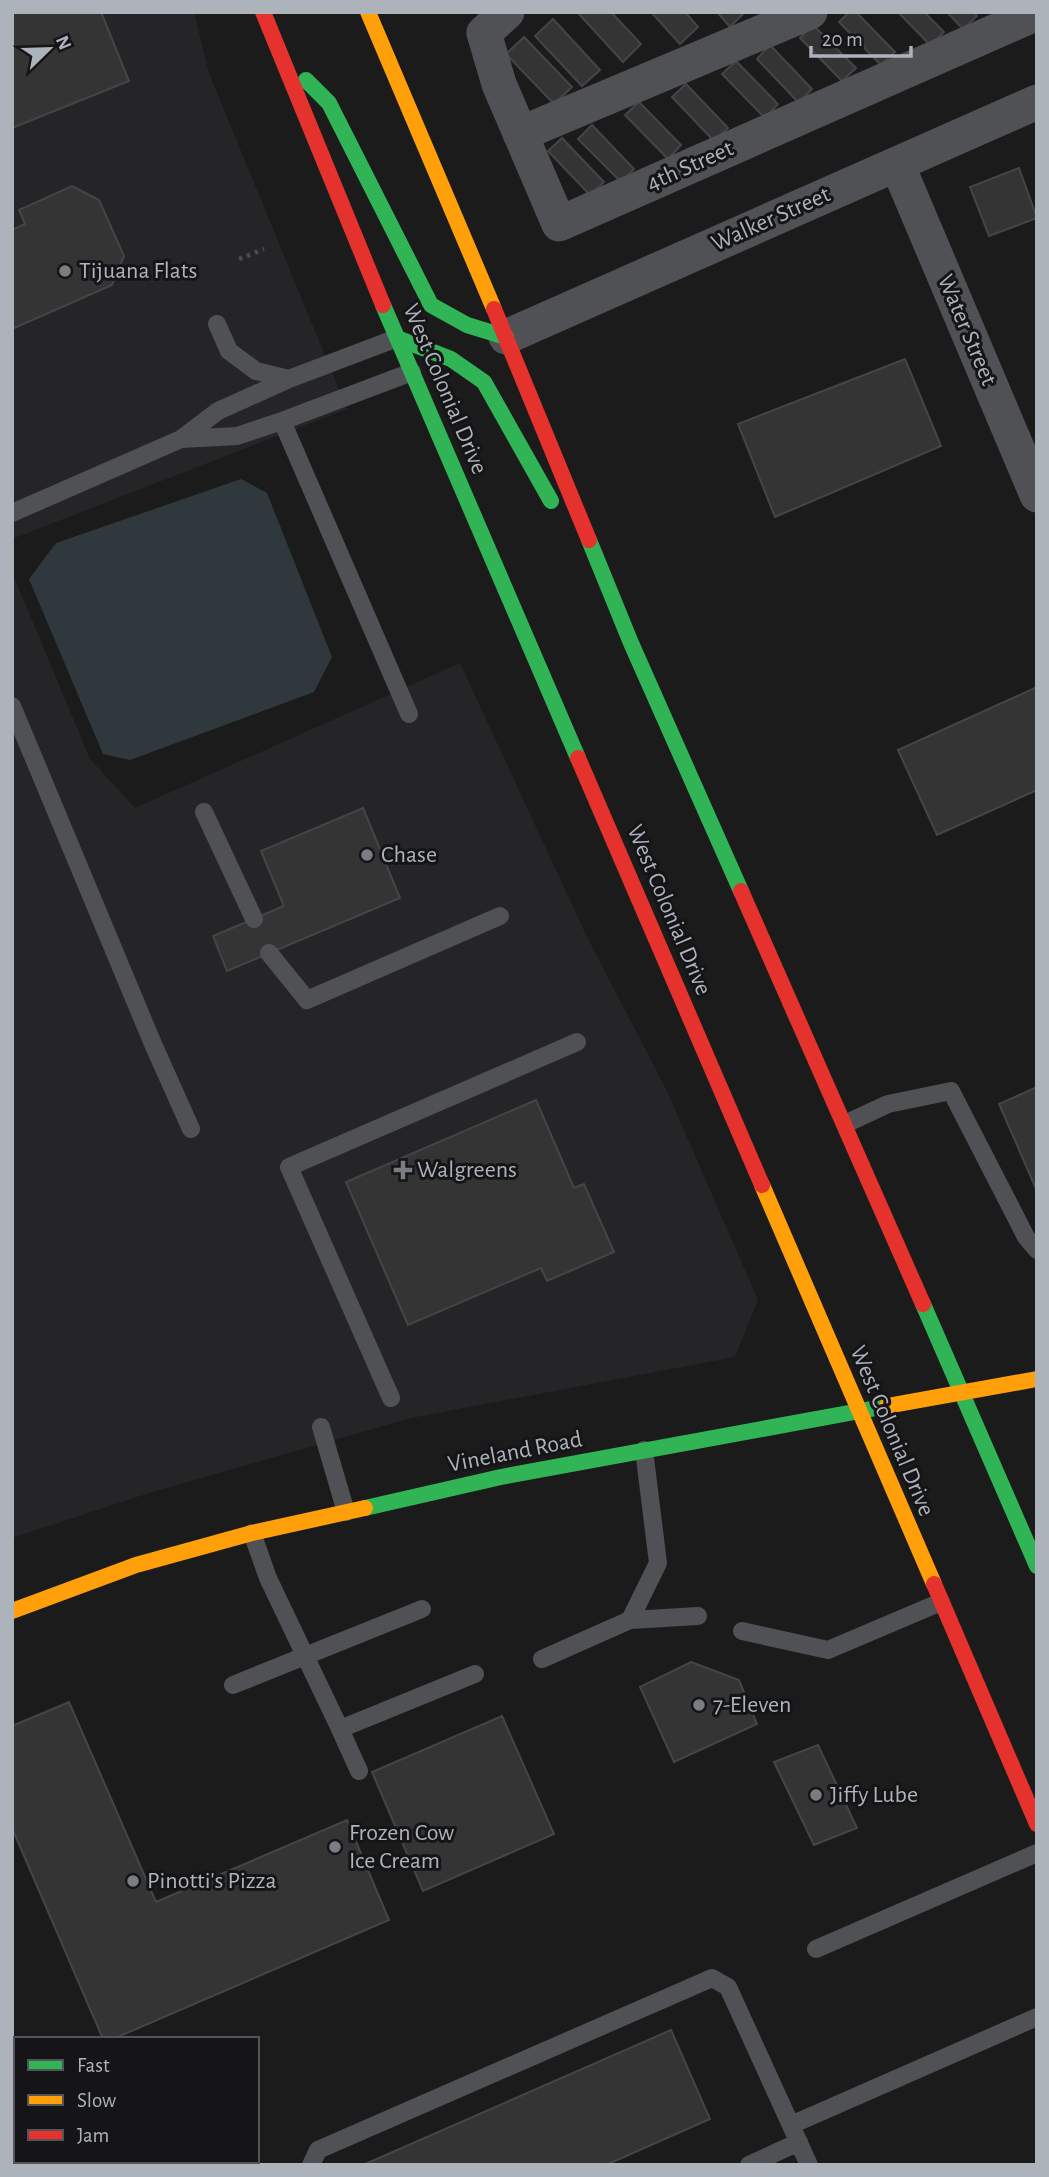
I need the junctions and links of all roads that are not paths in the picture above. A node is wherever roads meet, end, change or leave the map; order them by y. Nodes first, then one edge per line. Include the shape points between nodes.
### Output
1 (263, 12) edge
2 (368, 12) edge
3 (507, 12) edge
4 (810, 12) edge
5 (1037, 13) edge
6 (283, 57) junction
7 (1037, 102) edge
8 (520, 134) junction
9 (897, 164) junction
10 (217, 324) dead end
11 (397, 338) junction
12 (506, 338) junction
13 (412, 372) junction
14 (289, 379) junction
15 (282, 421) junction
16 (181, 439) junction
17 (1037, 495) edge
18 (12, 513) edge
19 (558, 513) dead end
20 (571, 536) dead end
21 (631, 643) junction
22 (12, 706) edge
23 (409, 714) dead end
24 (204, 812) dead end
25 (500, 916) dead end
26 (254, 919) dead end
27 (269, 953) dead end
28 (577, 1042) dead end
29 (845, 1124) junction
30 (191, 1129) dead end
31 (1037, 1250) edge
32 (1037, 1379) edge
33 (961, 1392) junction
34 (391, 1398) dead end
35 (859, 1411) junction
36 (321, 1427) dead end
37 (644, 1450) junction
38 (346, 1512) junction
39 (252, 1533) junction
40 (1037, 1566) edge
41 (941, 1602) junction
42 (422, 1609) dead end
43 (12, 1611) edge
44 (698, 1616) dead end
45 (630, 1620) junction
46 (742, 1631) dead end
47 (305, 1656) junction
48 (542, 1659) dead end
49 (475, 1674) dead end
50 (233, 1685) dead end
51 (340, 1729) junction
52 (359, 1771) dead end
53 (1037, 1824) edge
54 (1037, 1853) edge
55 (816, 1949) dead end
56 (1037, 2017) edge
57 (791, 2125) junction
58 (799, 2142) junction
59 (311, 2165) edge
60 (749, 2165) edge
61 (809, 2165) edge

1 - 6 main road, West Colonial Drive
2 - 12 main road
3 - 8 street, 4th Street via 484,33
4 - 8 street
5 - 8 street, 4th Street via 559,224
6 - 11 main road, West Colonial Drive
6 - 12 main road via 329,103 431,305 467,325
7 - 9 street, Walker Street
9 - 12 street, Walker Street
9 - 17 street, Water Street
10 - 14 lane via 229,351 256,371
11 - 13 main road, West Colonial Drive
11 - 14 lane
11 - 19 main road via 452,359 484,382
12 - 21 main road
13 - 15 lane
13 - 35 main road, West Colonial Drive
14 - 16 lane via 218,411
15 - 16 lane via 237,436
15 - 23 lane
16 - 18 lane
20 - 21 main road
21 - 29 main road
22 - 30 lane
24 - 26 lane
25 - 27 lane via 307,1000
28 - 34 lane via 289,1167
29 - 31 lane via 888,1104 951,1091
29 - 33 main road
32 - 33 main road, Vineland Road
33 - 35 main road, Vineland Road
33 - 40 main road
35 - 37 main road, Vineland Road
35 - 41 main road, West Colonial Drive
36 - 38 lane
37 - 38 main road, Vineland Road
37 - 45 lane via 658,1563
38 - 39 main road, Vineland Road
39 - 43 main road, Vineland Road via 136,1565
39 - 47 lane
41 - 46 lane via 828,1650
41 - 53 main road, West Colonial Drive
42 - 47 lane
44 - 45 lane
45 - 48 lane
47 - 50 lane
47 - 51 lane
49 - 51 lane
51 - 52 lane
54 - 55 lane
56 - 57 lane
57 - 58 lane
57 - 59 lane via 728,1987 712,1978 318,2150
58 - 60 lane
58 - 61 lane

